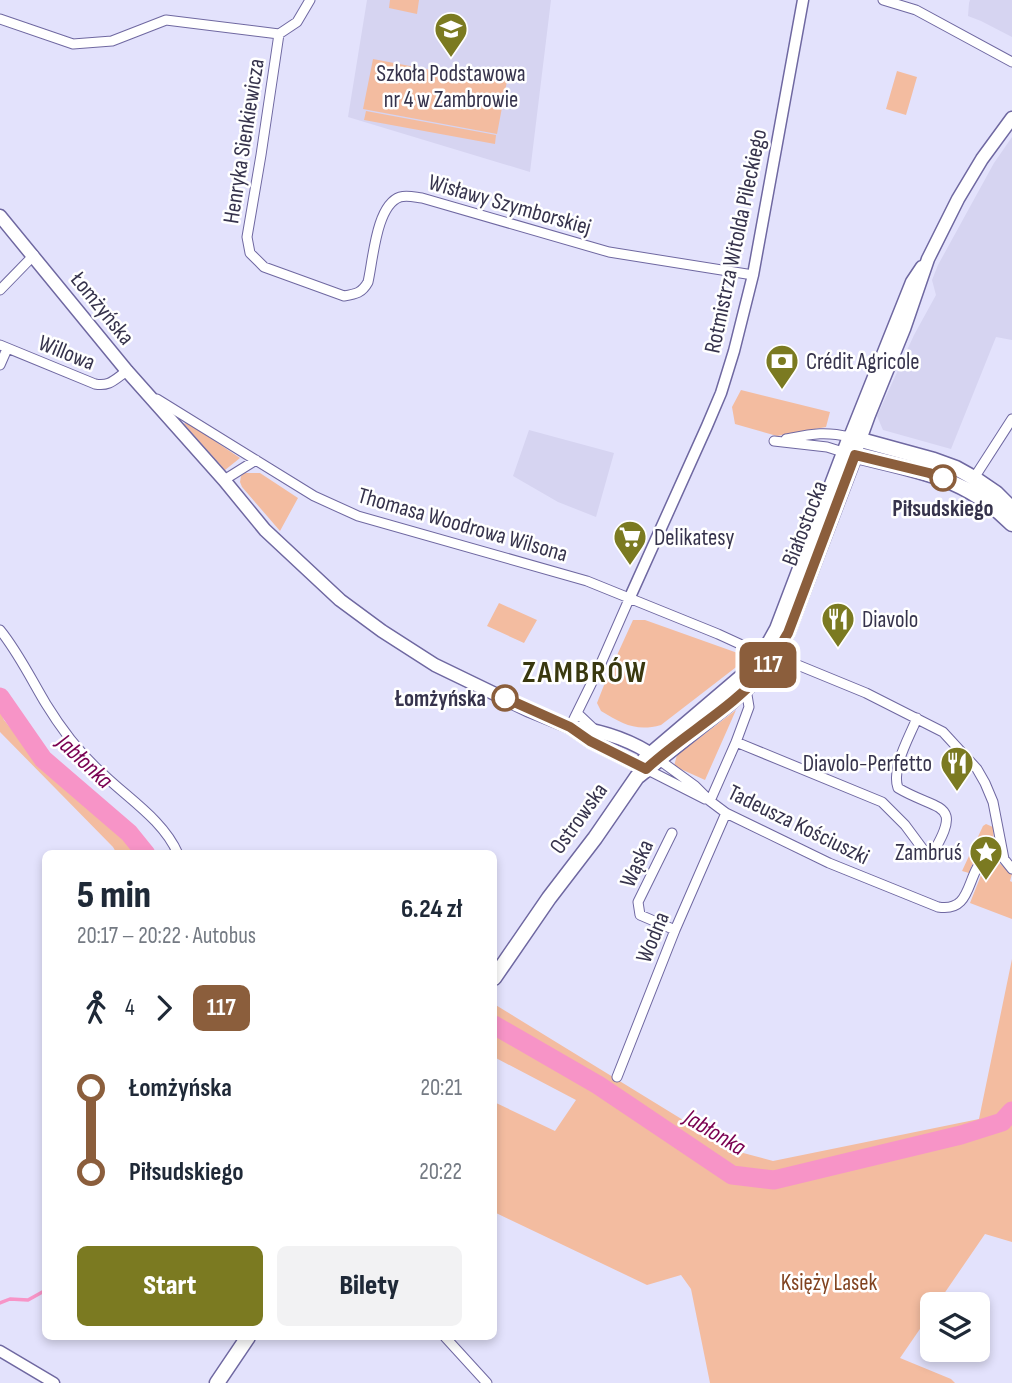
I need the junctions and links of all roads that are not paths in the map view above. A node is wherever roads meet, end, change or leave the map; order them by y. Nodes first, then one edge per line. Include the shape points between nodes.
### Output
1 (310, 0) edge
2 (803, 0) edge
3 (883, 0) edge
4 (0, 19) edge
5 (279, 34) junction
6 (1012, 62) edge
7 (1012, 118) edge
8 (0, 216) edge
9 (250, 253) joint
10 (34, 255) junction
11 (753, 275) junction
12 (0, 290) edge
13 (4, 347) edge
14 (0, 365) edge
15 (127, 371) junction
16 (146, 393) junction
17 (1012, 419) edge
18 (855, 438) junction
19 (849, 453) junction
20 (256, 460) junction
21 (974, 478) junction
22 (224, 480) junction
23 (1012, 509) edge
24 (1012, 524) edge
25 (630, 597) junction
26 (0, 630) edge
27 (760, 658) junction
28 (788, 661) dead end
29 (746, 689) junction
30 (577, 713) junction
31 (917, 719) junction
32 (570, 727) junction
33 (595, 730) junction
34 (736, 742) junction
35 (654, 756) junction
36 (642, 767) junction
37 (710, 801) junction
38 (726, 813) junction
39 (672, 833) dead end
40 (1001, 844) junction
41 (176, 850) edge
42 (1012, 855) edge
43 (1012, 869) edge
44 (675, 930) junction
45 (498, 963) edge
46 (617, 1077) dead end
47 (246, 1340) edge
48 (448, 1340) edge
49 (0, 1351) edge
50 (54, 1383) edge
51 (216, 1383) edge
52 (487, 1383) edge

1 - 5 street, Henryka Sienkiewicza via 296,22
2 - 11 street, Rotmistrza Witolda Pileckiego
3 - 6 street via 916,10
4 - 5 street, Henryka Sienkiewicza via 74,44 112,41 166,20
5 - 9 street, Henryka Sienkiewicza via 247,237
7 - 18 main road, Białostocka via 958,198 928,259 908,319
8 - 10 main road, Łomżyńska
9 - 11 street, Wisławy Szymborskiej via 264,267 344,296 357,294 368,282 386,209 396,198 408,195 609,252
10 - 12 street
10 - 15 main road, Łomżyńska
11 - 25 street, Rotmistrza Witolda Pileckiego via 721,393
13 - 14 street, Willowa
13 - 15 street, Willowa via 103,386
15 - 16 main road, Łomżyńska
16 - 20 street, Thomasa Woodrowa Wilsona
16 - 22 main road, Łomżyńska
17 - 21 street
18 - 19 main road, Białostocka
18 - 19 street via 820,433 774,441
18 - 21 main road via 934,460
19 - 24 main road via 958,484
19 - 27 main road, Białostocka via 777,629
19 - 29 main road, Białostocka via 788,633 768,666
20 - 22 street
20 - 25 street, Thomasa Woodrowa Wilsona via 314,496 358,516
21 - 23 main road
22 - 32 main road, Łomżyńska via 265,530 340,600 382,631 435,664
25 - 27 street, Thomasa Woodrowa Wilsona via 755,651
25 - 30 street
26 - 41 street via 78,749 163,830
27 - 35 main road, Białostocka
28 - 31 street
29 - 34 street via 749,707
29 - 35 main road, Białostocka via 702,726
30 - 32 street
30 - 33 street
31 - 34 street via 896,770 896,783 947,816 932,856 882,802
31 - 40 street via 943,732 976,769 993,802
32 - 33 main road, Łomżyńska
32 - 36 main road, Łomżyńska
33 - 35 main road, Łomżyńska
34 - 37 street
35 - 36 main road, Ostrowska
35 - 37 street
36 - 37 street
36 - 45 main road, Ostrowska via 595,838
37 - 38 street, Tadeusza Kościuszki
38 - 40 street, Tadeusza Kościuszki via 829,863 945,908 967,894 977,867
38 - 44 street, Wodna
39 - 44 street, Wąska via 638,902 640,915
40 - 42 street
40 - 43 street
44 - 46 street, Wodna
47 - 51 main road
48 - 52 street
49 - 50 street

